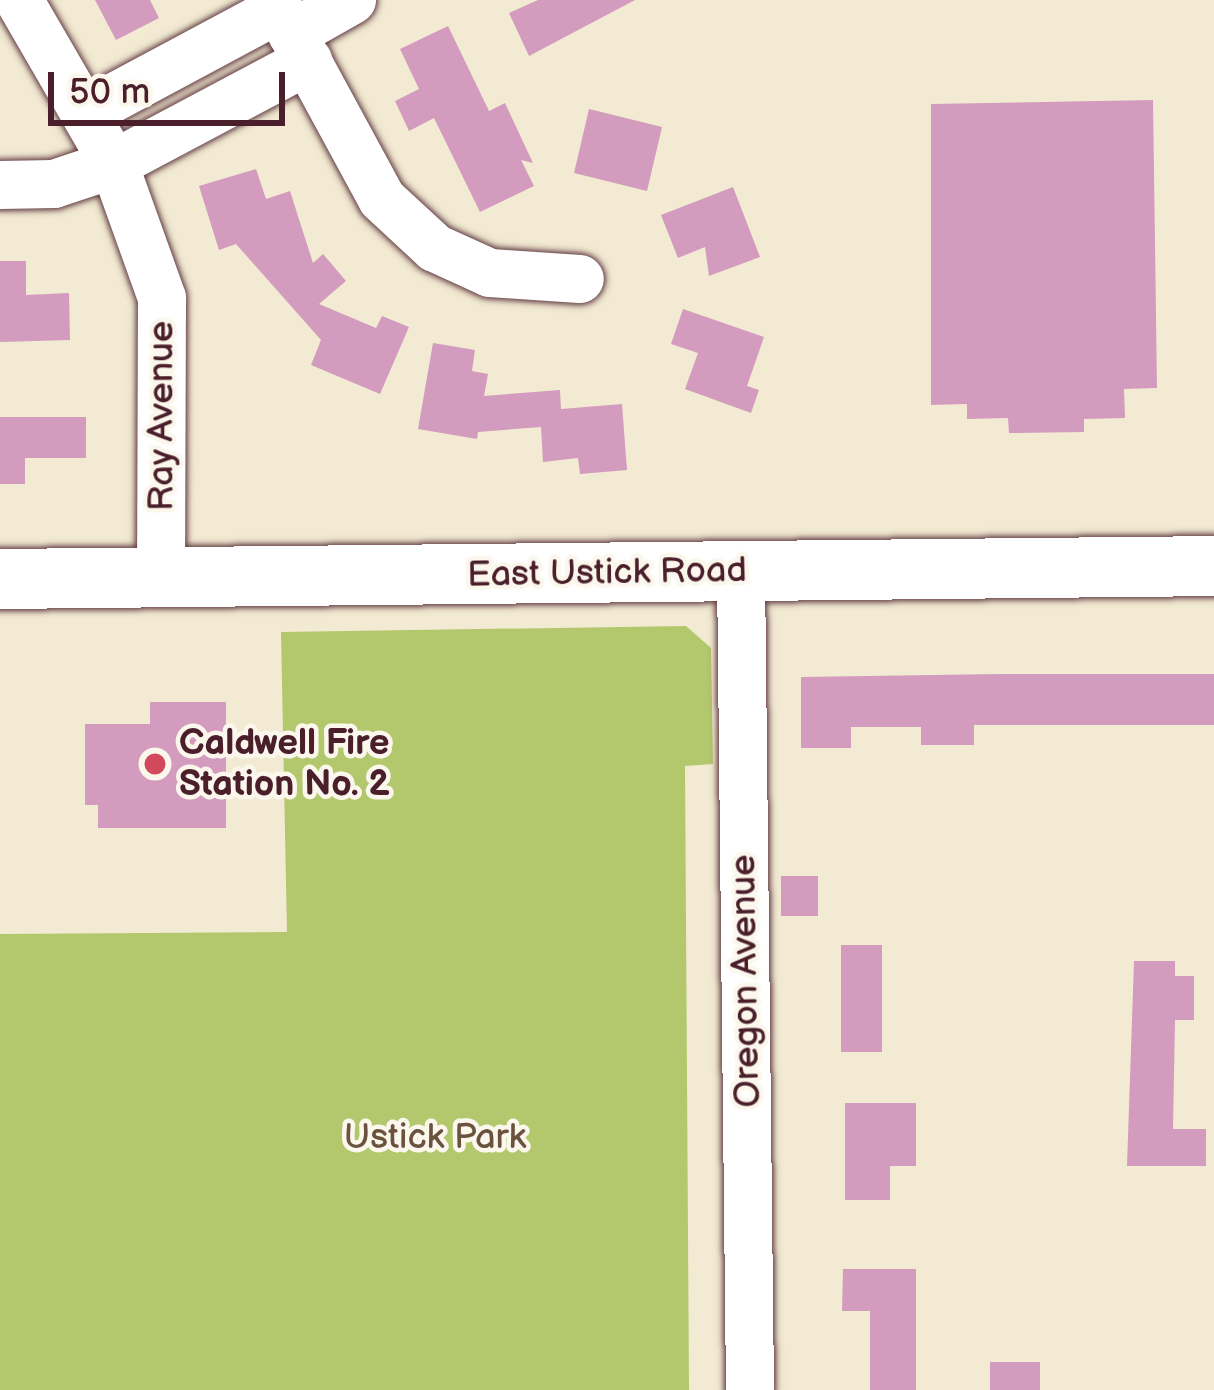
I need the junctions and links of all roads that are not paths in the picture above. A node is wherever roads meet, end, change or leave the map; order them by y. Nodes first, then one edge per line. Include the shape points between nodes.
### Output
1 (20, 0) edge
2 (352, 0) edge
3 (290, 29) edge
4 (85, 113) junction
5 (114, 164) junction
6 (0, 185) edge
7 (580, 279) dead end
8 (1214, 566) edge
9 (741, 571) junction
10 (161, 578) junction
11 (0, 579) edge
12 (749, 1390) edge

1 - 4 street, Ray Avenue
2 - 3 street
3 - 4 street
3 - 5 street
3 - 7 street via 382,199 435,248 490,273
4 - 5 street, Ray Avenue
5 - 6 street via 54,184
5 - 10 street, Ray Avenue via 162,298
8 - 9 main road, East Ustick Road
9 - 10 main road, East Ustick Road
9 - 12 street, Oregon Avenue
10 - 11 main road, East Ustick Road

